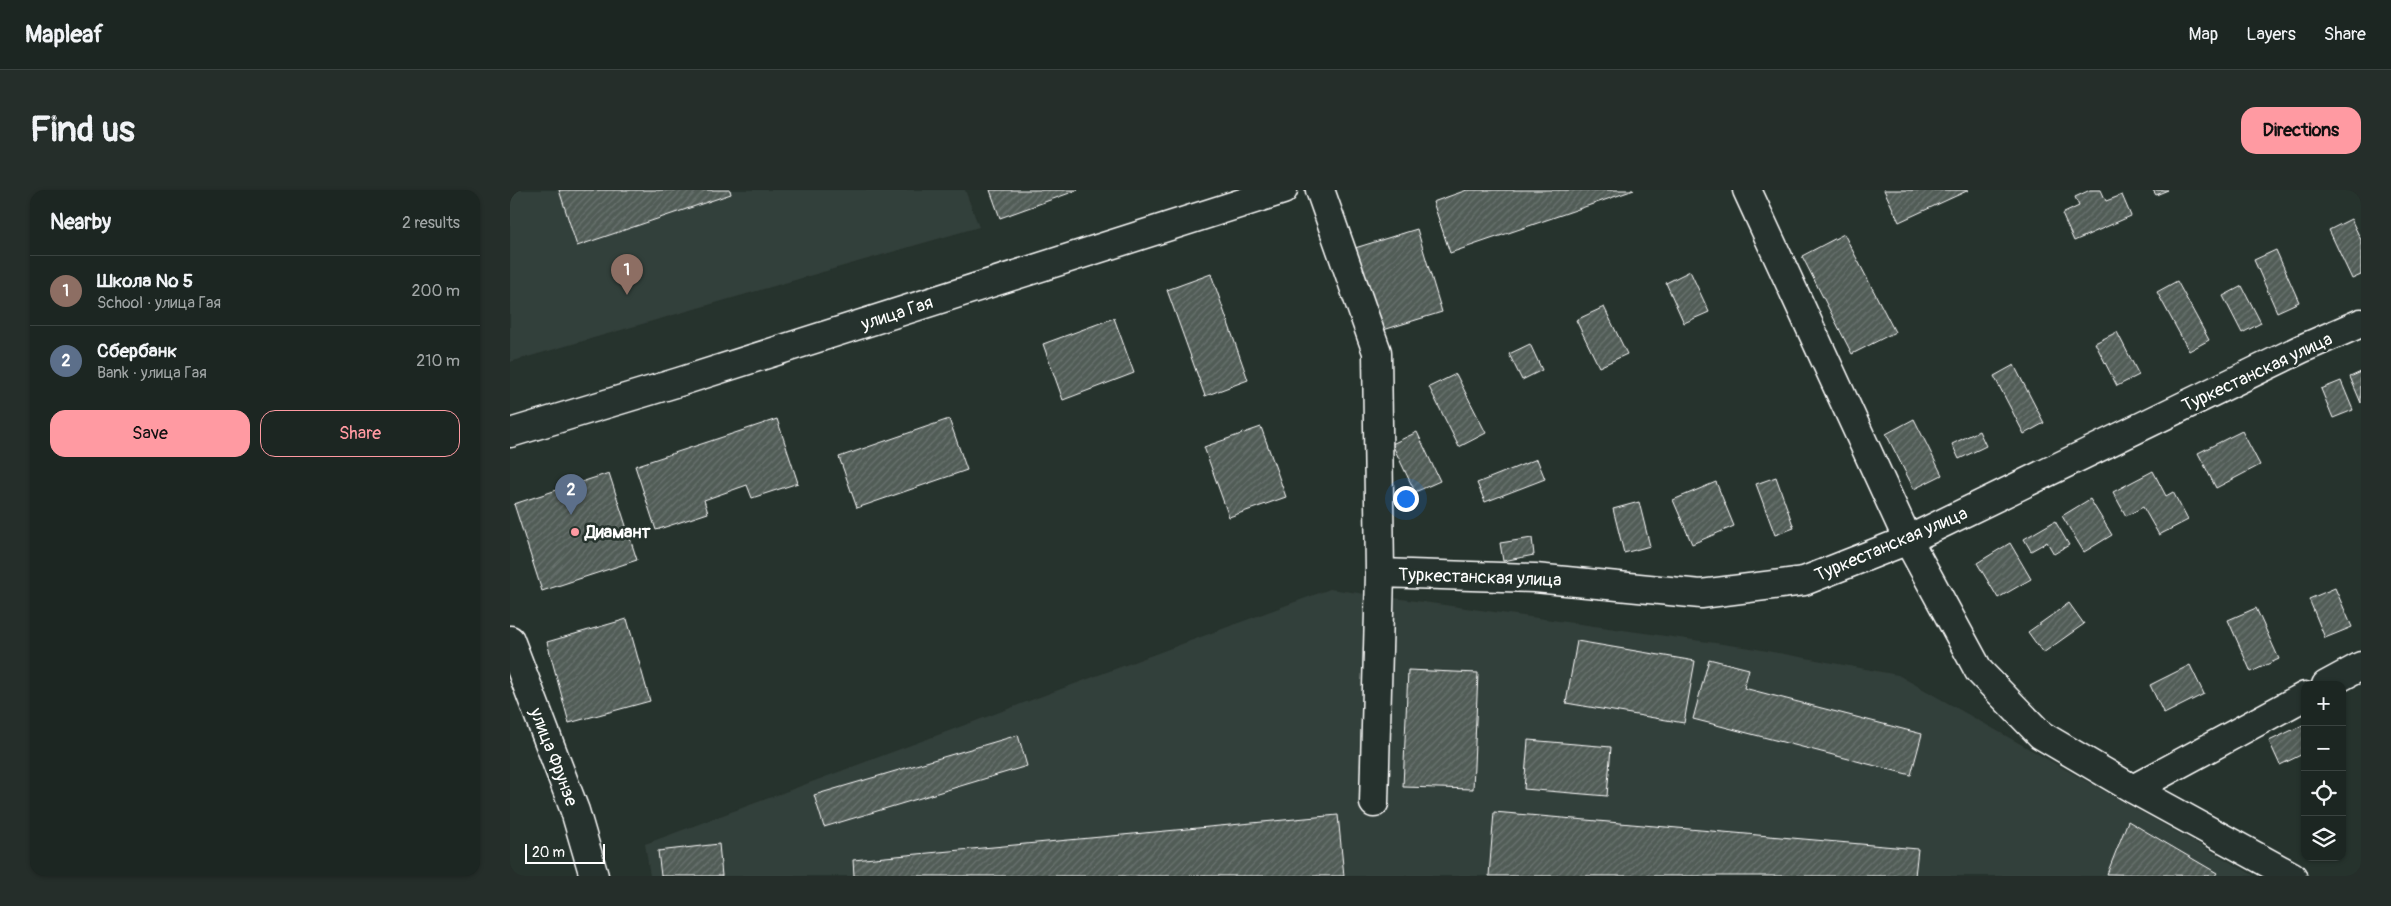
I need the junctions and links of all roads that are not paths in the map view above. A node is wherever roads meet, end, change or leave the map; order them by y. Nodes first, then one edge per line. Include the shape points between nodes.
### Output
1 (1320, 190) edge
2 (1747, 190) edge
3 (1271, 192) edge
4 (2361, 323) edge
5 (510, 433) edge
6 (1908, 540) junction
7 (1380, 573) junction
8 (510, 640) edge
9 (2361, 666) edge
10 (2333, 681) edge
11 (2301, 698) edge
12 (2133, 789) junction
13 (1374, 803) dead end
14 (594, 876) edge
15 (2292, 876) edge

1 - 7 street via 1377,352
2 - 6 street
3 - 5 street, улица Гая
4 - 6 street, Туркестанская улица
6 - 7 street, Туркестанская улица via 1804,580 1701,594 1535,578
6 - 12 street via 1979,671 2041,735
7 - 13 street
8 - 14 street, улица Фрунзе via 575,811
9 - 10 street
11 - 12 street
12 - 15 street

